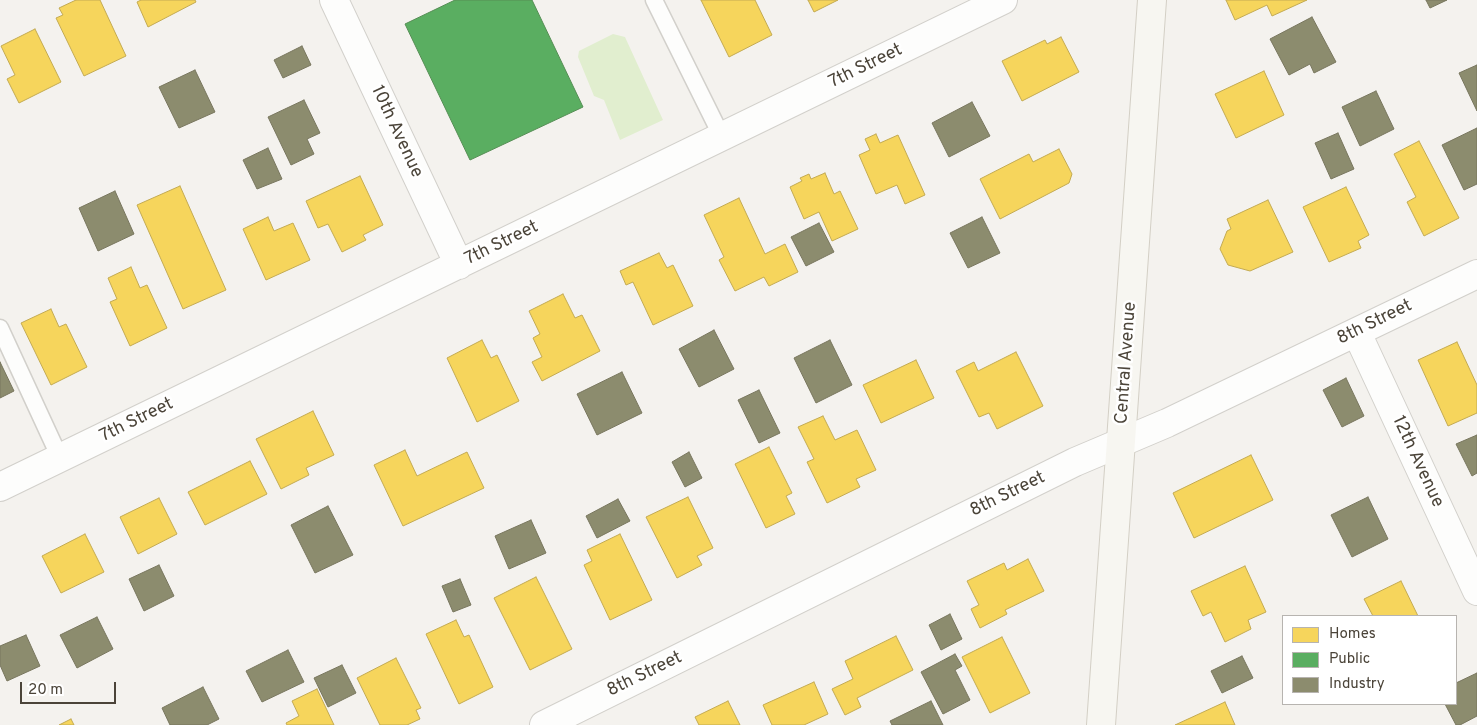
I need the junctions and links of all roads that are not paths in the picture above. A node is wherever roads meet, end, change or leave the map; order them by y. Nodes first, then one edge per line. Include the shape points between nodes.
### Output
1 (334, 0) edge
2 (654, 0) edge
3 (1003, 0) edge
4 (1152, 0) edge
5 (722, 137) junction
6 (459, 264) junction
7 (1477, 274) edge
8 (0, 328) edge
9 (1356, 333) junction
10 (1122, 443) junction
11 (60, 458) junction
12 (0, 487) edge
13 (1477, 591) edge
14 (544, 725) edge
15 (1101, 725) edge

1 - 6 street, 10th Avenue
2 - 5 lane
3 - 5 street, 7th Street
4 - 10 street, Central Avenue
5 - 6 street, 7th Street
6 - 11 street, 7th Street
7 - 9 street, 8th Street
8 - 11 lane
9 - 10 street, 8th Street
9 - 13 street, 12th Avenue
10 - 14 street, 8th Street via 1068,465
10 - 15 street, Central Avenue
11 - 12 street, 7th Street

